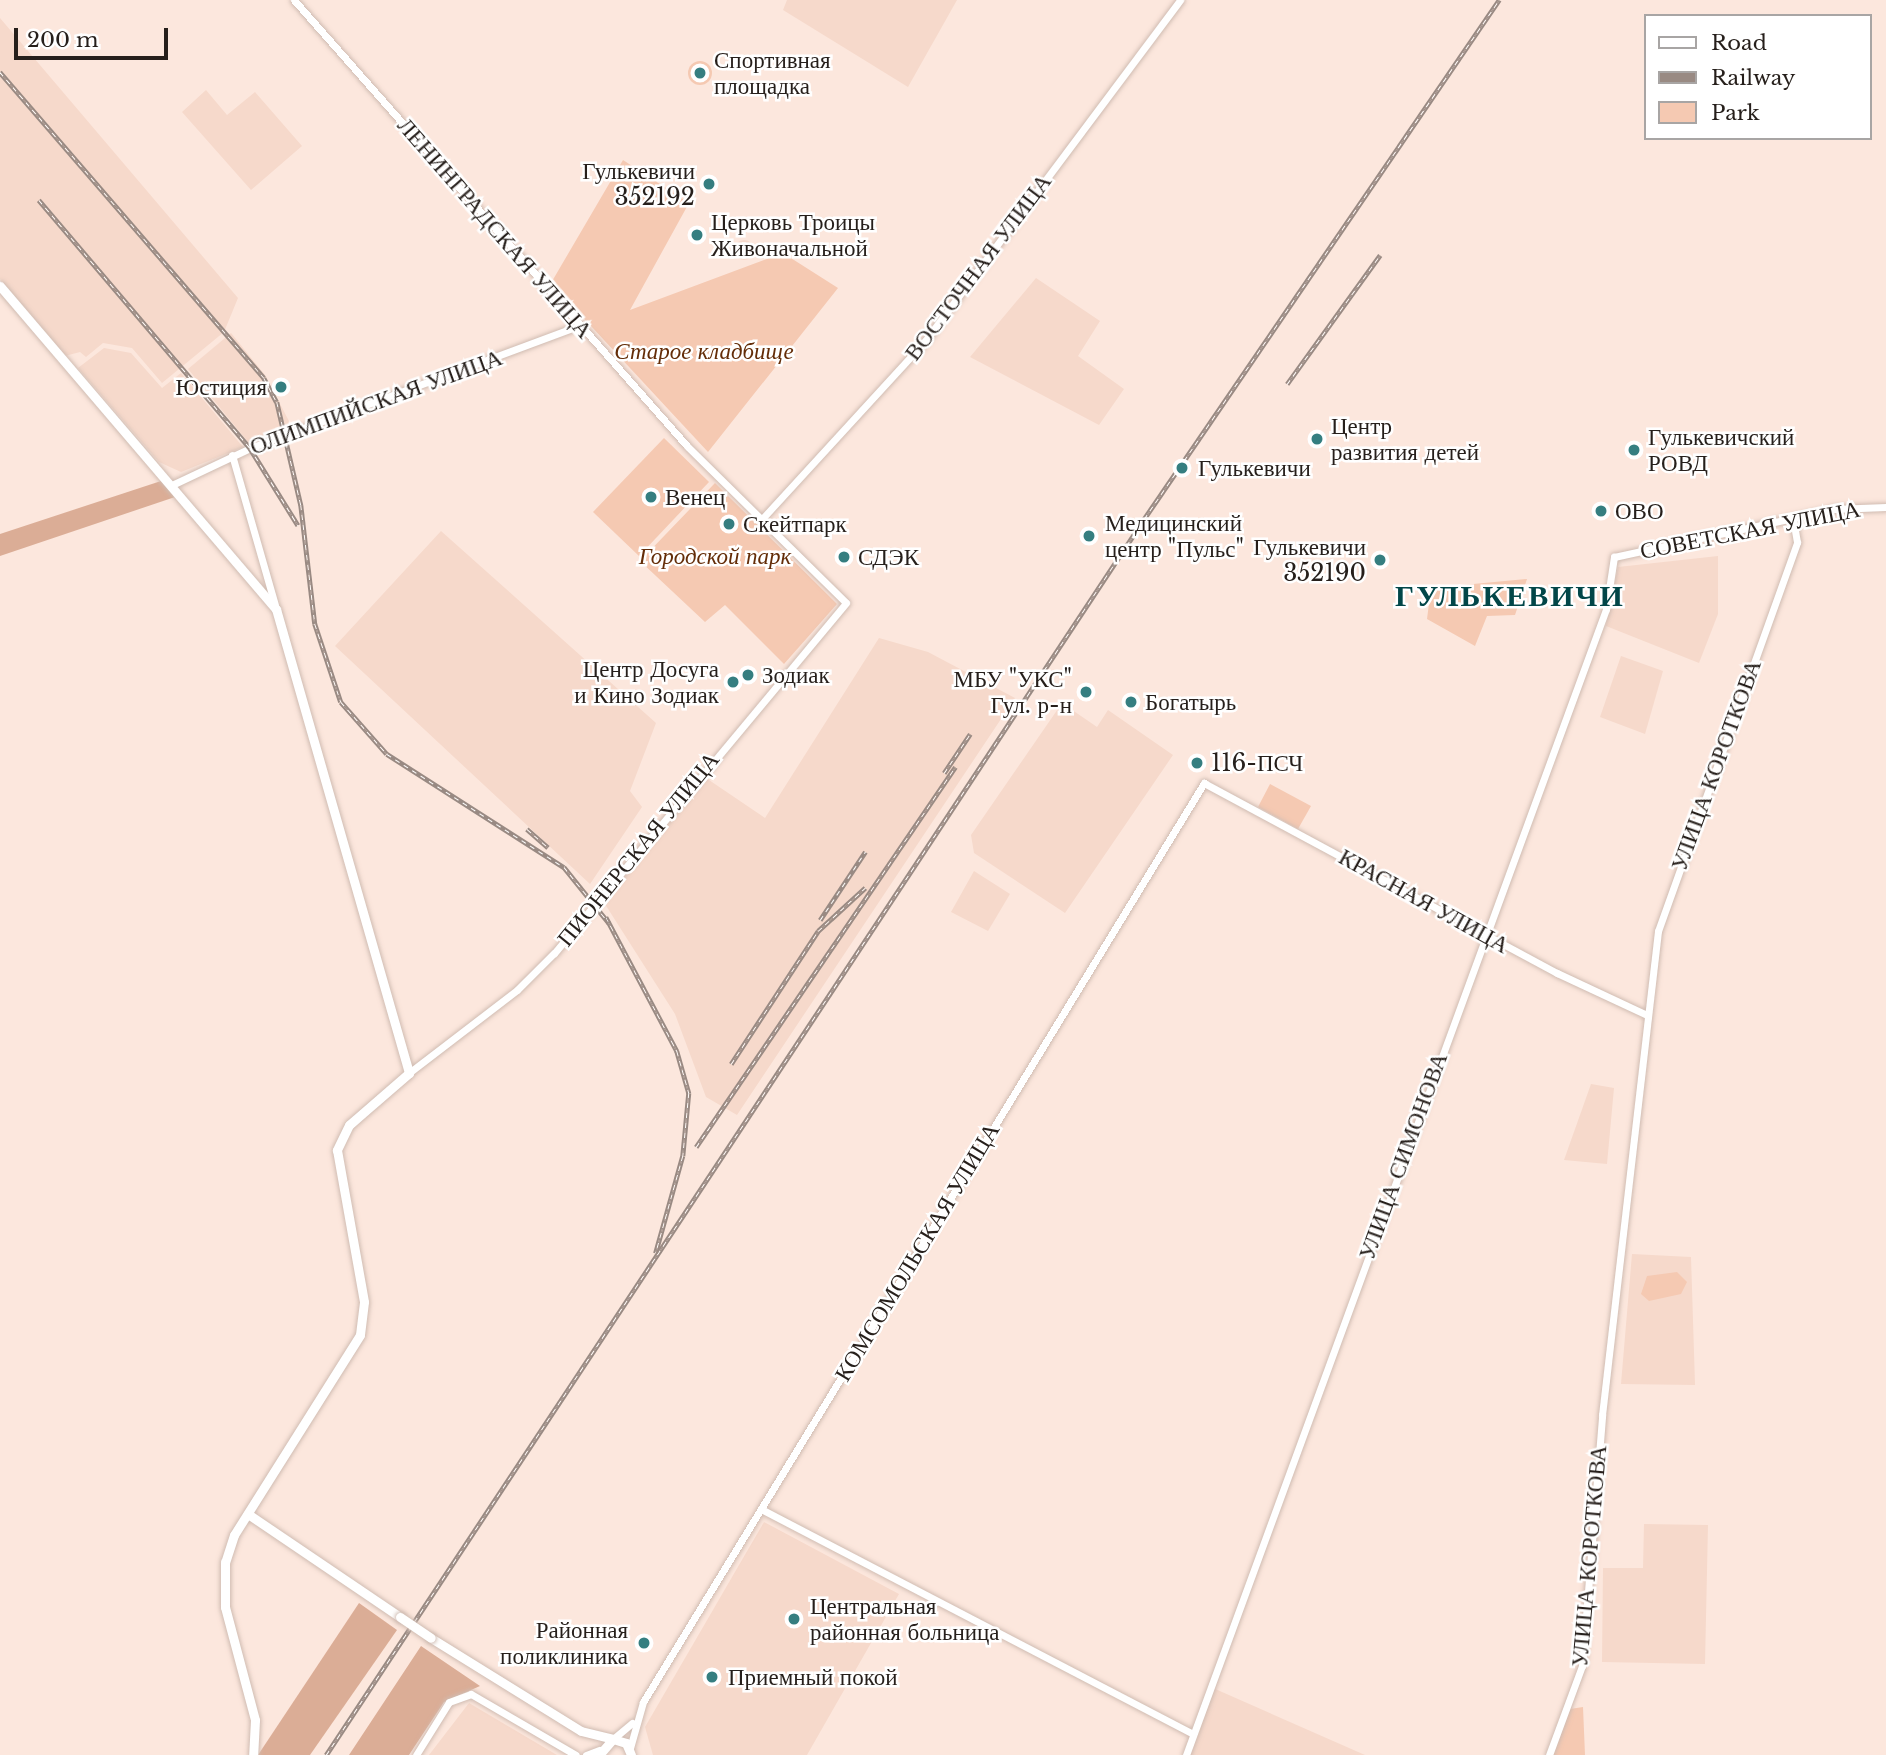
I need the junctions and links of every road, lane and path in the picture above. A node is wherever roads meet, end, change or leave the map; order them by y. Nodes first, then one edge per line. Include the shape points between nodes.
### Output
1 (294, 0) edge
2 (1180, 0) edge
3 (0, 286) edge
4 (580, 325) junction
5 (232, 455) junction
6 (174, 484) junction
7 (1886, 507) edge
8 (1793, 519) junction
9 (761, 520) junction
10 (1614, 556) joint
11 (846, 603) joint
12 (276, 609) junction
13 (1205, 783) joint
14 (1486, 936) junction
15 (1647, 1015) junction
16 (409, 1073) junction
17 (761, 1509) junction
18 (248, 1514) junction
19 (632, 1723) junction
20 (581, 1731) junction
21 (1193, 1734) junction
22 (613, 1738) junction
23 (599, 1753) edge
24 (632, 1753) edge
25 (253, 1755) edge
26 (416, 1755) edge
27 (576, 1755) edge
28 (586, 1755) edge
29 (1186, 1755) edge
30 (1549, 1755) edge

1 - 4 street, ЛЕНИНГРАДСКАЯ УЛИЦА
2 - 9 street, ВОСТОЧНАЯ УЛИЦА via 925,341
3 - 6 main road
4 - 5 street, ОЛИМПИЙСКАЯ УЛИЦА
4 - 9 street, ЛЕНИНГРАДСКАЯ УЛИЦА
5 - 6 street, ОЛИМПИЙСКАЯ УЛИЦА
5 - 12 street
6 - 12 main road
7 - 8 street, СОВЕТСКАЯ УЛИЦА
8 - 10 street, СОВЕТСКАЯ УЛИЦА
8 - 15 street, УЛИЦА КОРОТКОВА via 1797,542 1662,918
9 - 11 street, ЛЕНИНГРАДСКАЯ УЛИЦА
10 - 14 street, УЛИЦА СИМОНОВА via 1606,609
11 - 16 street, ПИОНЕРСКАЯ УЛИЦА via 554,953 517,990
12 - 16 main road
13 - 14 street, КРАСНАЯ УЛИЦА
13 - 17 street, КОМСОМОЛЬСКАЯ УЛИЦА
14 - 15 street, КРАСНАЯ УЛИЦА
14 - 21 street, УЛИЦА СИМОНОВА
15 - 30 street, УЛИЦА КОРОТКОВА via 1582,1666
16 - 18 main road via 349,1125 337,1150 365,1322
17 - 19 street, КОМСОМОЛЬСКАЯ УЛИЦА
17 - 21 street
18 - 20 main road, bridge via 431,1638
18 - 25 main road via 229,1546 223,1582 255,1720
19 - 22 street, КОМСОМОЛЬСКАЯ УЛИЦА
19 - 24 street, КОМСОМОЛЬСКАЯ УЛИЦА
20 - 22 main road
20 - 23 main road
21 - 29 street, УЛИЦА СИМОНОВА
22 - 23 main road
22 - 24 main road
23 - 28 street
26 - 27 street via 449,1702 471,1694

